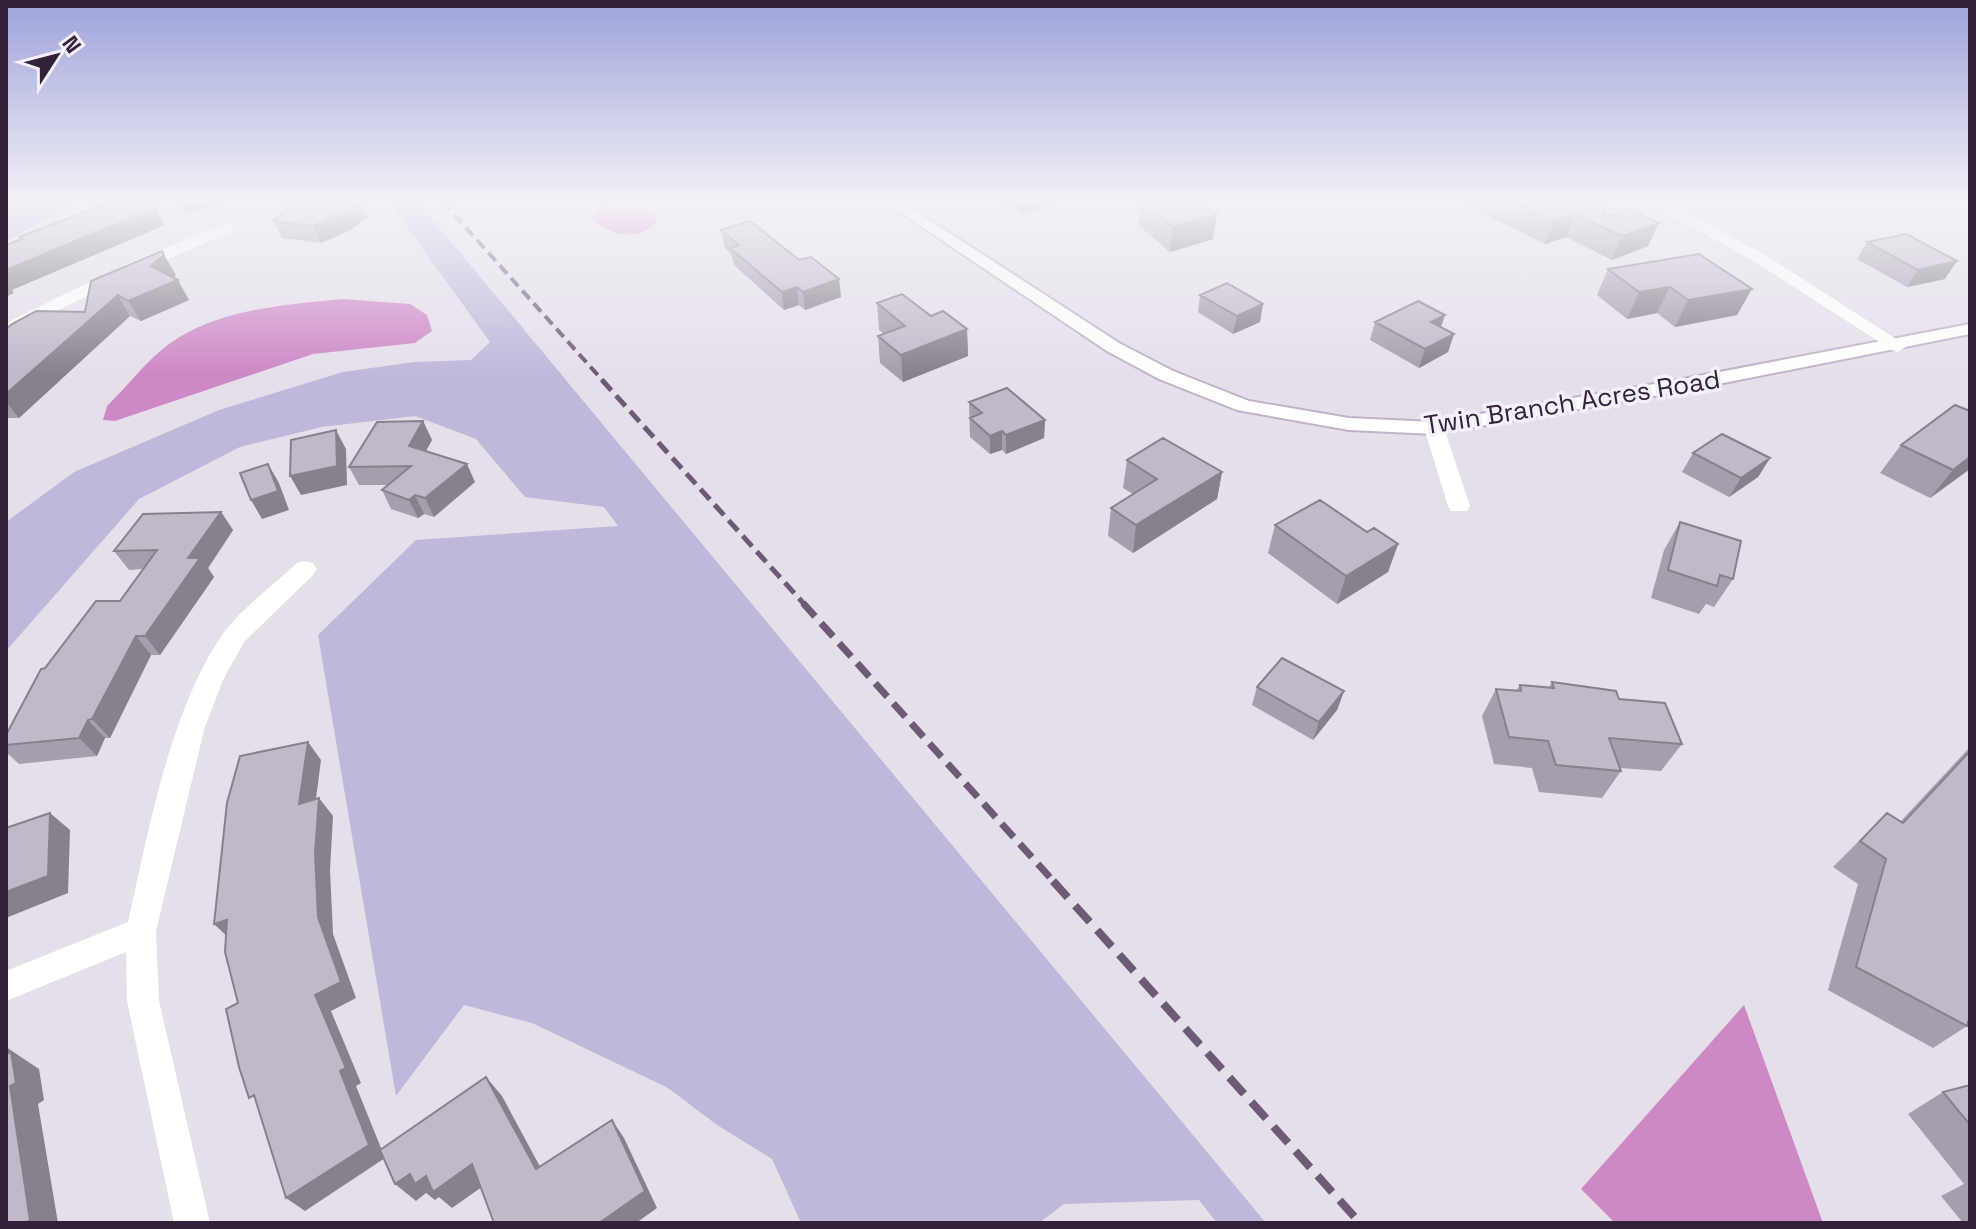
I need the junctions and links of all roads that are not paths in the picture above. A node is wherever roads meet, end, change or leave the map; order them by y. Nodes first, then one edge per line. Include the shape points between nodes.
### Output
1 (153, 259) edge
2 (979, 259) edge
3 (1762, 259) edge
4 (1970, 329) edge
5 (6, 330) edge
6 (1898, 346) junction
7 (1434, 428) junction
8 (1459, 506) dead end
9 (305, 569) dead end
10 (141, 931) junction
11 (6, 986) edge
12 (192, 1223) edge

1 - 5 street
2 - 7 street, Twin Branch Acres Road via 1113,347 1244,406 1349,424
3 - 6 street
4 - 6 street, Twin Branch Acres Road
6 - 7 street, Twin Branch Acres Road
7 - 8 street
9 - 10 street via 235,636 210,680 191,730
10 - 11 street
10 - 12 street via 143,1001

